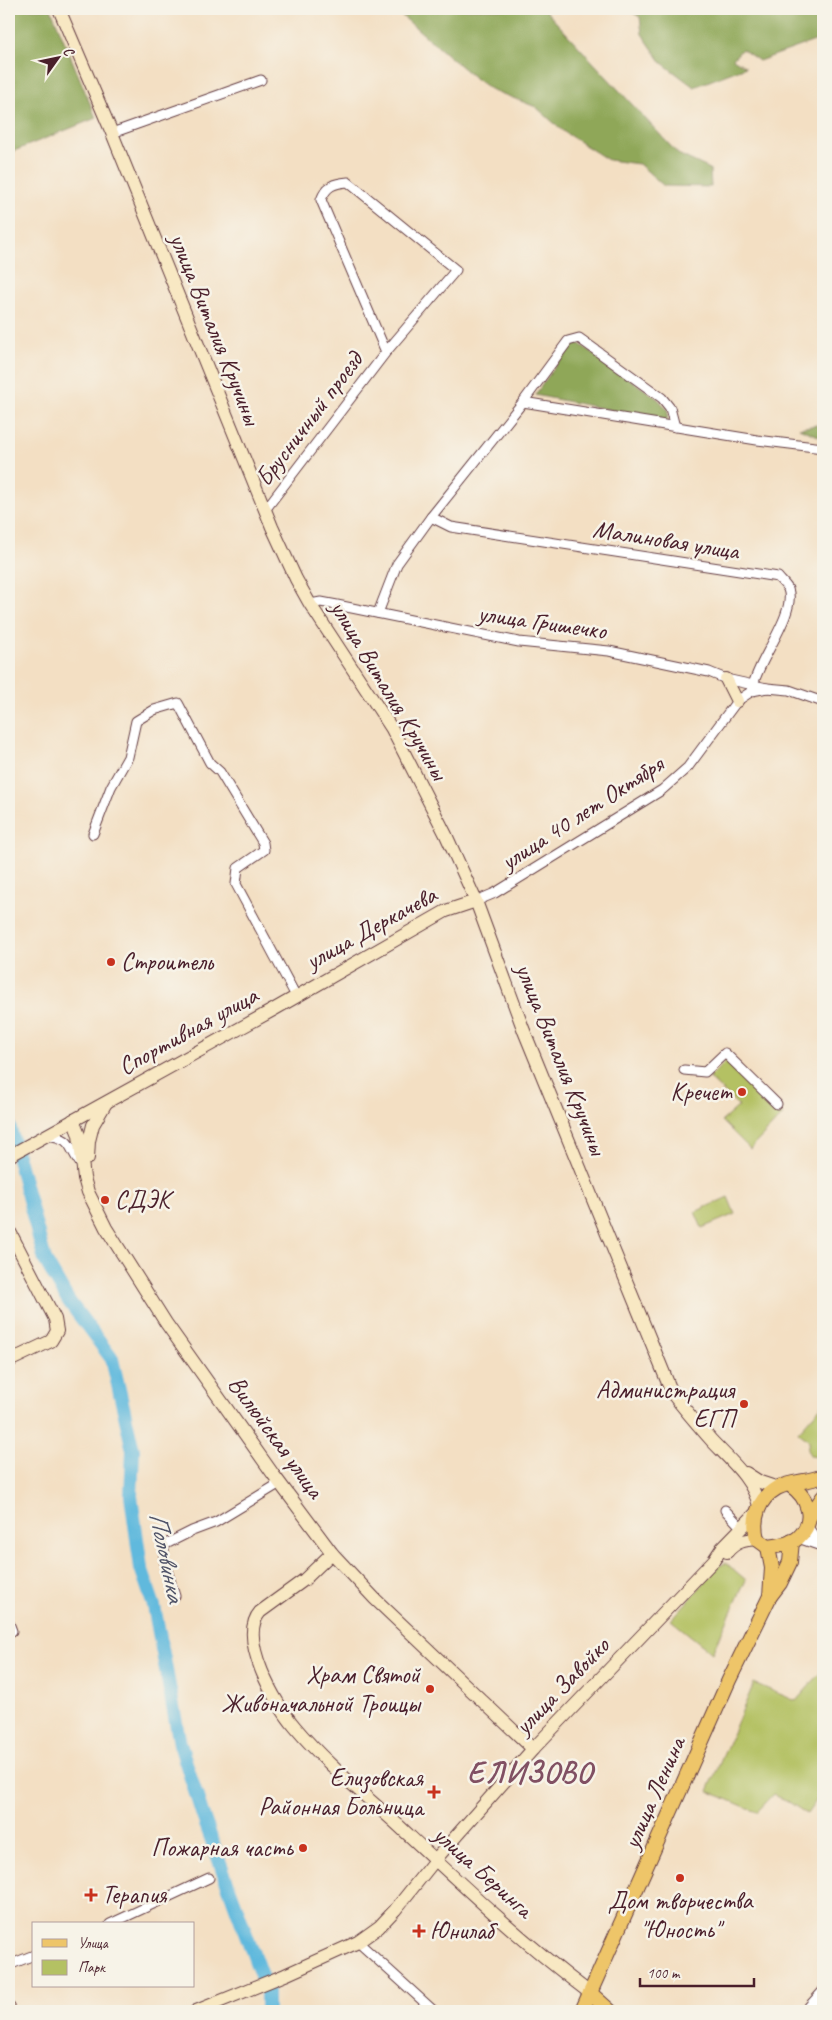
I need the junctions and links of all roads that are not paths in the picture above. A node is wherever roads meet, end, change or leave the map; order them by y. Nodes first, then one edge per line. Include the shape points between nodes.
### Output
1 (59, 9) edge
2 (261, 80) dead end
3 (112, 133) junction
4 (386, 352) junction
5 (523, 402) junction
6 (675, 426) junction
7 (823, 448) edge
8 (264, 510) junction
9 (432, 517) junction
10 (310, 604) junction
11 (378, 613) junction
12 (726, 679) junction
13 (753, 686) junction
14 (767, 688) junction
15 (737, 701) junction
16 (823, 702) edge
17 (93, 834) dead end
18 (476, 901) junction
19 (293, 998) junction
20 (684, 1070) dead end
21 (107, 1102) junction
22 (777, 1104) dead end
23 (73, 1120) junction
24 (45, 1136) junction
25 (9, 1156) edge
26 (83, 1167) junction
27 (9, 1230) edge
28 (9, 1361) edge
29 (734, 1464) junction
30 (823, 1476) edge
31 (280, 1483) junction
32 (784, 1486) junction
33 (823, 1496) edge
34 (725, 1510) dead end
35 (757, 1510) junction
36 (808, 1521) junction
37 (741, 1527) junction
38 (795, 1540) junction
39 (762, 1543) junction
40 (822, 1547) edge
41 (332, 1553) junction
42 (714, 1560) junction
43 (175, 1596) dead end
44 (770, 1596) junction
45 (533, 1749) junction
46 (435, 1860) junction
47 (209, 1878) dead end
48 (114, 1922) edge
49 (358, 1942) junction
50 (32, 1956) edge
51 (9, 1965) edge
52 (823, 1991) edge
53 (590, 1993) junction
54 (196, 2011) edge
55 (434, 2011) edge
56 (582, 2011) edge
57 (610, 2011) edge
58 (805, 2011) edge

1 - 3 street, улица Виталия Кручины
2 - 3 street
3 - 8 street, улица Виталия Кручины
4 - 4 street, Брусничный проезд via 456,270 348,182 335,183 324,190 321,200
4 - 8 street, Брусничный проезд
5 - 6 street
5 - 6 street via 568,341 579,338 662,398 670,408
5 - 9 street
6 - 7 street
8 - 10 street, улица Виталия Кручины
9 - 11 street via 398,564
9 - 13 street, Малиновая улица via 451,527 778,577 788,589 789,606 756,673
10 - 11 street, улица Гришечко via 321,602
10 - 18 street, улица Виталия Кручины via 405,752
11 - 12 street, улица Гришечко via 519,642 609,651 709,672
12 - 13 street, улица Гришечко
12 - 15 street
13 - 14 street, улица Гришечко
14 - 15 street, улица 40 лет Октября via 752,691
14 - 16 street, улица 40 лет Октября via 789,690
15 - 18 street, улица 40 лет Октября via 688,767 662,790 495,893
17 - 19 street via 111,788 128,757 136,721 154,710 178,703 210,763 220,772 263,843 264,850 238,868 236,884
18 - 19 street, улица Деркачева via 446,911
18 - 29 street, улица Виталия Кручины via 524,1031 672,1393
19 - 21 street, Спортивная улица
20 - 22 street via 705,1072 725,1053
21 - 23 street, Спортивная улица
21 - 26 street, Вилюйская улица via 93,1125 89,1157
23 - 24 street, Спортивная улица
23 - 26 street via 79,1135
24 - 25 street, Спортивная улица
24 - 26 street via 61,1137 72,1146
26 - 31 street, Вилюйская улица via 88,1192 106,1228 166,1323
27 - 28 street via 57,1324 51,1341
29 - 32 street, улица Виталия Кручины via 760,1482
29 - 35 street, улица Виталия Кручины via 754,1489
30 - 32 main road
31 - 41 street, Вилюйская улица
31 - 43 street via 216,1522 164,1545 164,1560
32 - 35 main road
32 - 36 main road via 803,1497
33 - 36 main road
34 - 37 street
35 - 37 street, улица Завойко
35 - 39 main road via 754,1529
36 - 38 main road
36 - 40 street
37 - 42 street, улица Завойко
38 - 39 main road
38 - 40 street
38 - 44 main road, улица Ленина via 790,1562
39 - 42 street, улица Завойко via 744,1540
39 - 44 main road, улица Ленина via 772,1568
41 - 45 street, Вилюйская улица via 375,1599
41 - 46 street, улица Беринга via 304,1580 256,1617 252,1626 253,1638 260,1665 295,1727
42 - 45 street, улица Завойко
44 - 53 main road, улица Ленина
45 - 46 street, улица Завойко
46 - 49 street, улица Завойко via 386,1920
46 - 53 street, улица Беринга via 473,1897
47 - 48 street
49 - 54 street, улица Завойко
49 - 55 street
50 - 51 street
52 - 58 street
53 - 56 main road, улица Ленина
53 - 57 main road, улица Беринга

